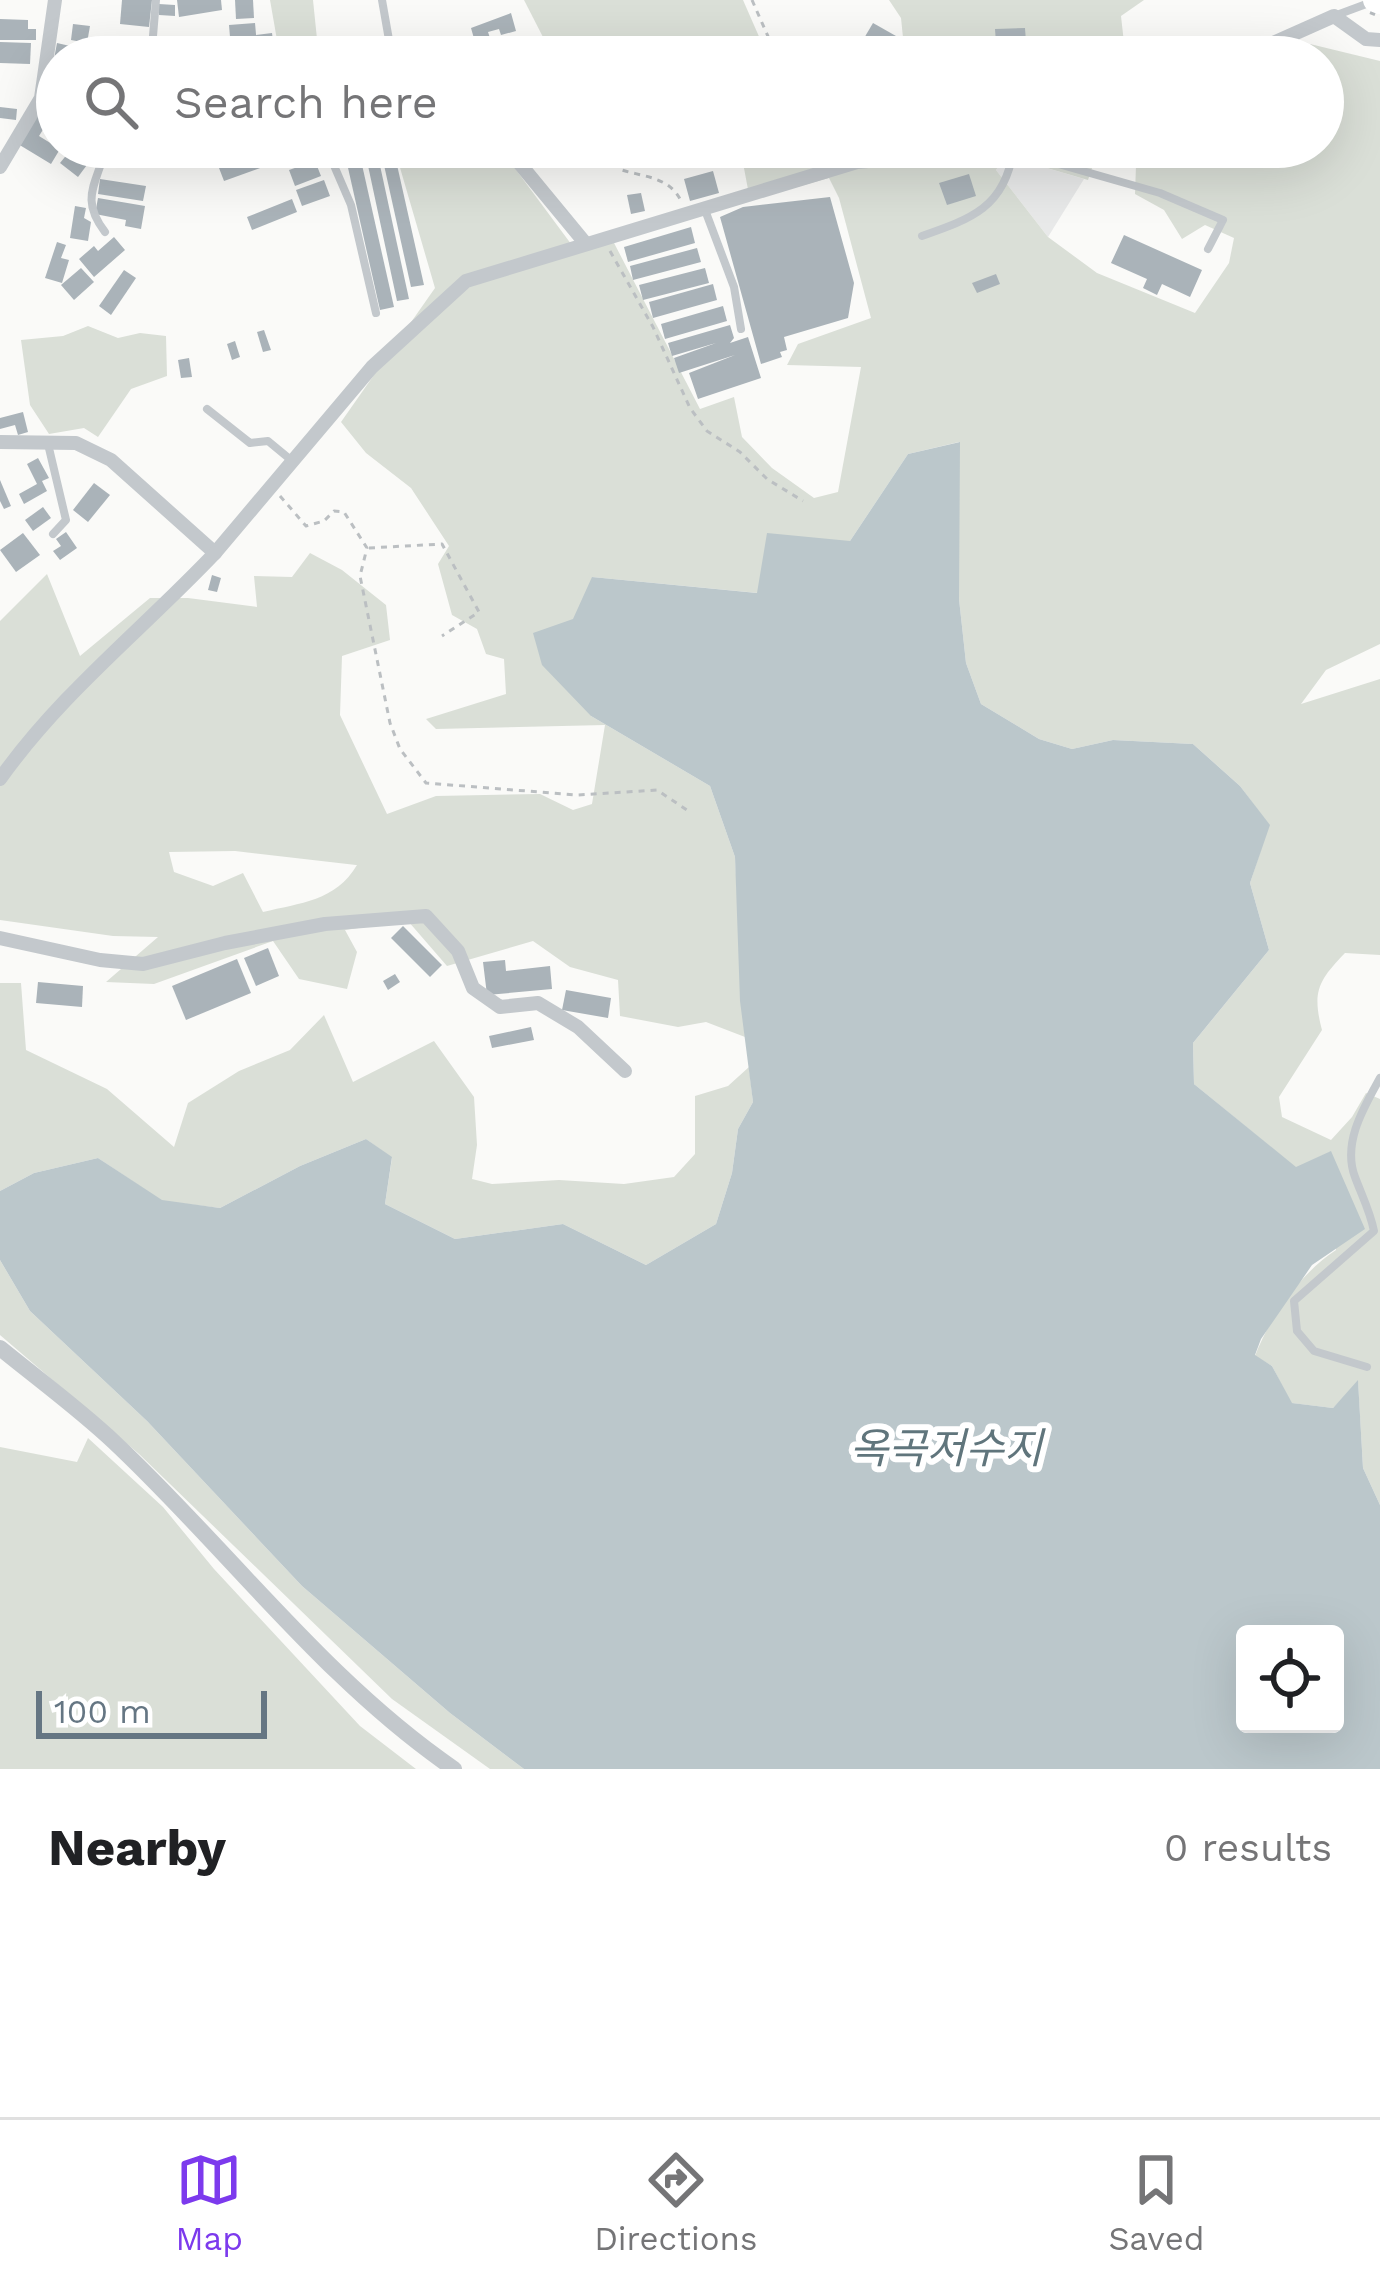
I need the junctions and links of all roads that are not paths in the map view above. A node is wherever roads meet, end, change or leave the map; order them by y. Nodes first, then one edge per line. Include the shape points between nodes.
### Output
1 (55, 0) edge
2 (156, 0) edge
3 (382, 0) edge
4 (1377, 1) edge
5 (1334, 16) junction
6 (49, 36) edge
7 (153, 36) edge
8 (388, 36) edge
9 (1289, 36) edge
10 (1380, 40) edge
11 (36, 105) edge
12 (0, 167) edge
13 (98, 168) edge
14 (335, 168) edge
15 (523, 168) edge
16 (837, 168) edge
17 (1012, 168) edge
18 (1079, 168) edge
19 (705, 208) junction
20 (105, 232) dead end
21 (922, 236) dead end
22 (586, 244) junction
23 (1208, 249) dead end
24 (376, 314) dead end
25 (742, 329) dead end
26 (207, 409) dead end
27 (0, 442) edge
28 (47, 442) junction
29 (292, 460) junction
30 (53, 534) dead end
31 (214, 553) junction
32 (0, 779) edge
33 (0, 938) edge
34 (625, 1071) dead end
35 (1380, 1078) edge
36 (0, 1348) edge
37 (1367, 1367) dead end
38 (454, 1769) edge

1 - 6 street
2 - 7 lane
3 - 8 lane
4 - 5 lane
5 - 9 street
5 - 10 street
11 - 12 street
13 - 20 lane via 91,213
14 - 24 lane via 352,205
15 - 22 street
16 - 19 street
17 - 21 lane via 967,220
18 - 23 lane via 1223,220
19 - 22 street
19 - 25 lane
22 - 29 street via 466,281 372,367
26 - 29 lane via 250,443 268,441
27 - 28 street
28 - 30 lane via 66,520
28 - 31 street via 76,443 111,460
29 - 31 street
31 - 32 street via 72,690
33 - 34 street via 143,964 325,925 426,916 458,951 473,988 500,1007 538,1003
35 - 37 lane via 1350,1152 1374,1231 1294,1300 1297,1331 1314,1351
36 - 38 street via 113,1441 353,1686

